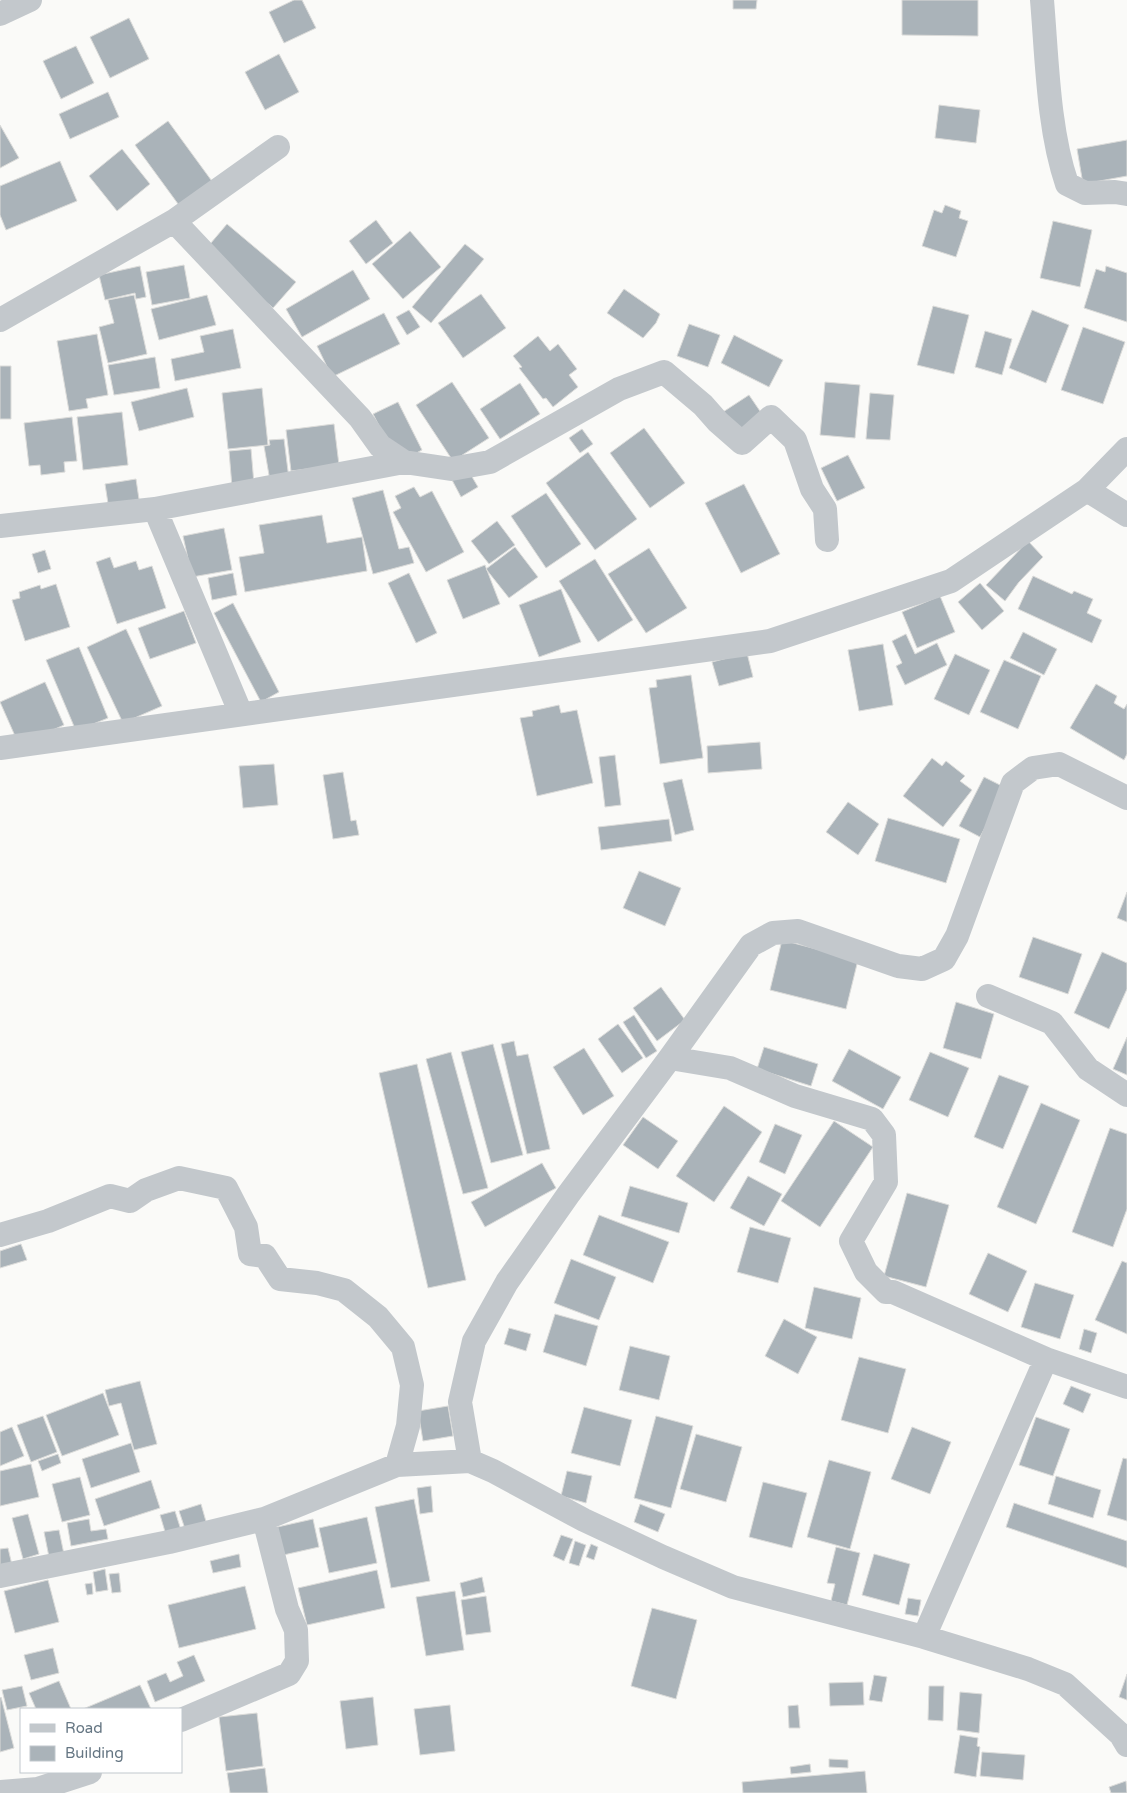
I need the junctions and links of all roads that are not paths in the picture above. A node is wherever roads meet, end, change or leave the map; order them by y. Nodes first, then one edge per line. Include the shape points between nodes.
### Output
1 (30, 0) edge
2 (1042, 0) edge
3 (0, 14) edge
4 (278, 147) dead end
5 (1127, 194) edge
6 (174, 221) junction
7 (0, 320) edge
8 (1127, 449) edge
9 (404, 462) junction
10 (1087, 490) junction
11 (155, 509) junction
12 (1127, 515) edge
13 (0, 526) edge
14 (827, 540) dead end
15 (241, 714) junction
16 (0, 748) edge
17 (1127, 798) edge
18 (988, 996) dead end
19 (670, 1058) junction
20 (1127, 1095) edge
21 (0, 1235) edge
22 (1046, 1359) junction
23 (1127, 1387) edge
24 (470, 1461) junction
25 (396, 1465) junction
26 (264, 1519) junction
27 (0, 1576) edge
28 (924, 1637) junction
29 (182, 1720) edge
30 (1127, 1745) edge
31 (87, 1773) edge
32 (0, 1792) edge

1 - 3 street
2 - 5 street via 1053,120 1067,184 1085,193
4 - 6 street
6 - 7 street
6 - 9 street via 360,418 380,446
8 - 10 street
9 - 11 street
9 - 14 street via 452,469 490,462 619,389 664,372 742,443 771,417 796,440 812,489 825,509
10 - 12 street
10 - 15 street via 951,581 770,641
11 - 13 street
11 - 15 street
15 - 16 street
17 - 19 street via 1059,764 1033,768 1013,783 957,936 944,959 922,969 898,966 798,931 773,933 751,945
18 - 20 street via 1052,1023 1088,1069
19 - 22 street via 730,1068 795,1096 872,1119 884,1135 886,1182 851,1241 866,1272 886,1292 893,1292
19 - 24 street via 507,1282 474,1341 460,1402
21 - 25 street via 48,1221 110,1196 130,1201 146,1190 179,1178 226,1188 246,1227 250,1254 265,1256 280,1279 344,1290 378,1317 402,1347 412,1384 408,1426
22 - 23 street
22 - 28 street
24 - 25 street
24 - 28 street via 584,1520 733,1587
25 - 26 street
26 - 27 street
26 - 29 street via 287,1609 296,1630 297,1661 289,1674
28 - 30 street via 1028,1669 1065,1684 1121,1735
31 - 32 street via 38,1789

